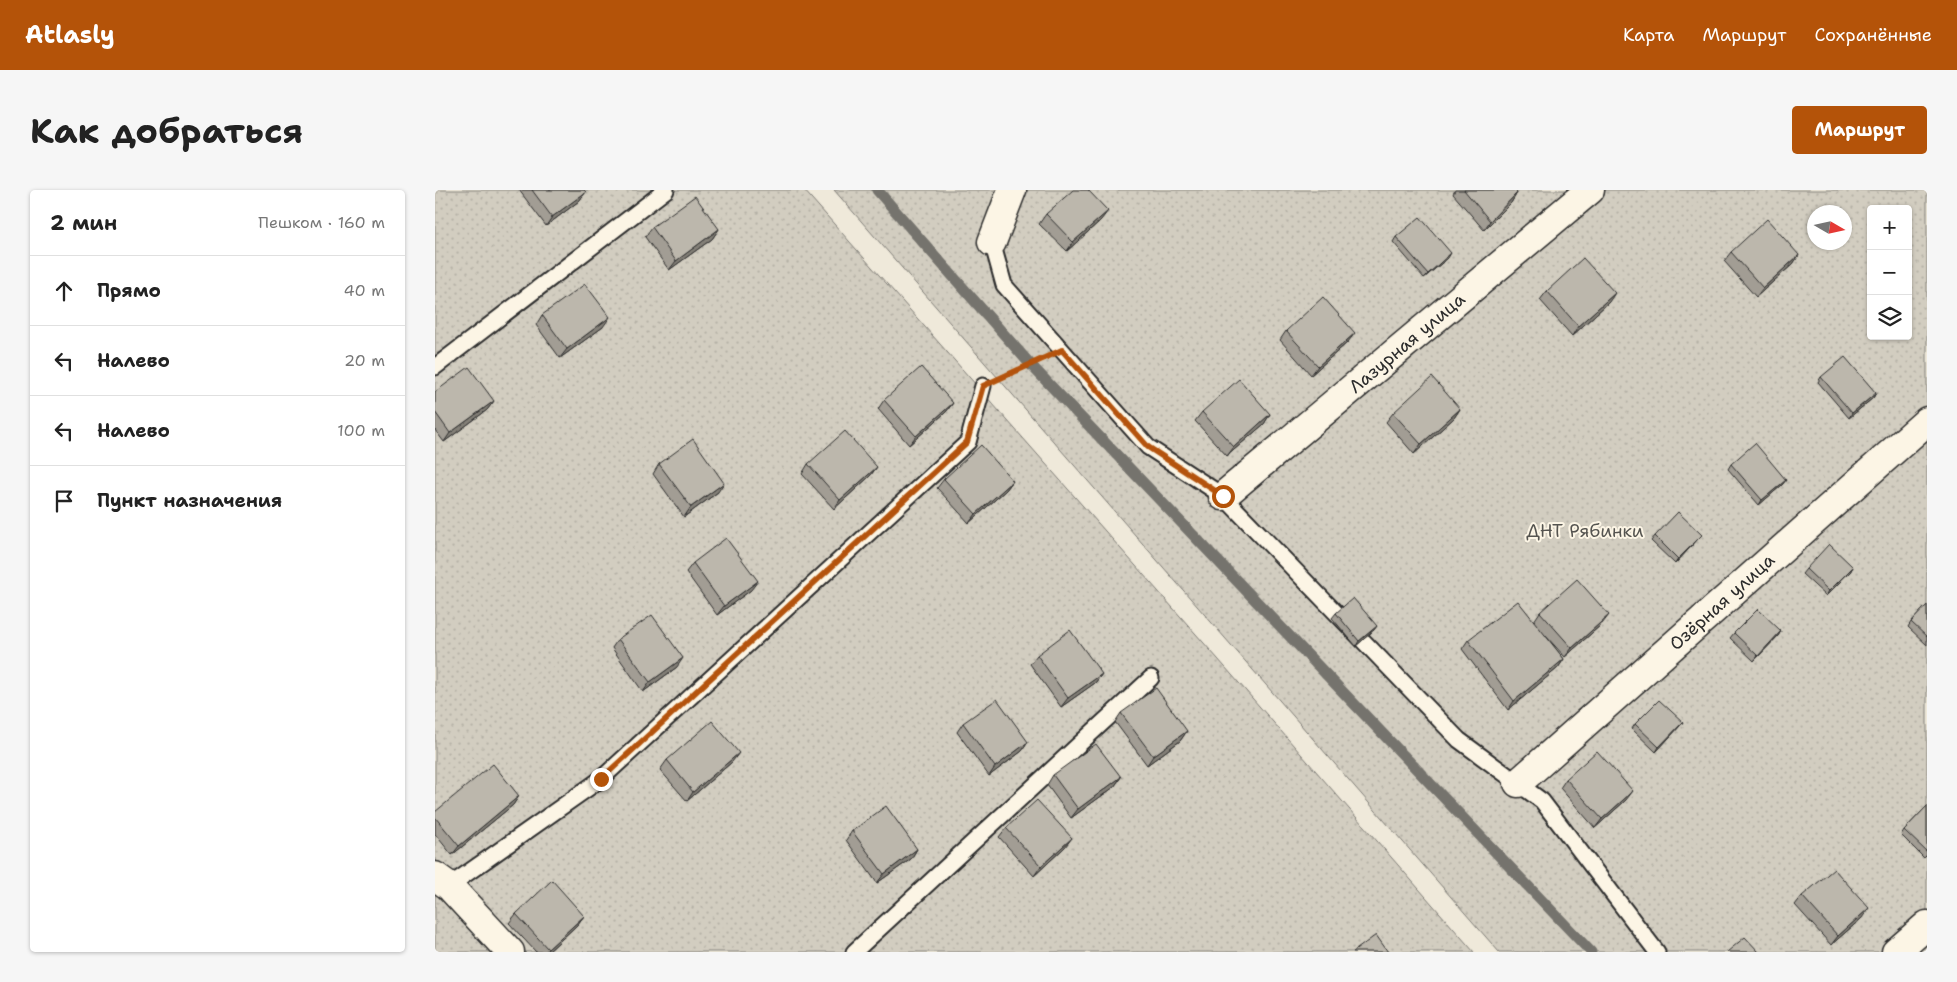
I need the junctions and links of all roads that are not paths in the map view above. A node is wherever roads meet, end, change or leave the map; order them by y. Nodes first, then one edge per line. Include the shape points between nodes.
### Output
1 (666, 190) edge
2 (1013, 190) edge
3 (1591, 190) edge
4 (992, 242) joint
5 (435, 368) edge
6 (983, 386) road end
7 (1927, 421) edge
8 (1223, 496) junction
9 (1151, 678) dead end
10 (1517, 783) junction
11 (442, 881) edge
12 (1927, 924) edge
13 (510, 952) edge
14 (854, 952) edge
15 (1657, 952) edge
16 (1896, 952) edge

1 - 5 lane
2 - 4 street
3 - 8 street, Лазурная улица
4 - 8 lane via 1004,285 1148,447
6 - 11 lane via 967,442 601,779
7 - 10 street, Озёрная улица
8 - 10 lane via 1459,740
9 - 14 lane
10 - 15 lane via 1542,801
11 - 13 street
12 - 16 street

